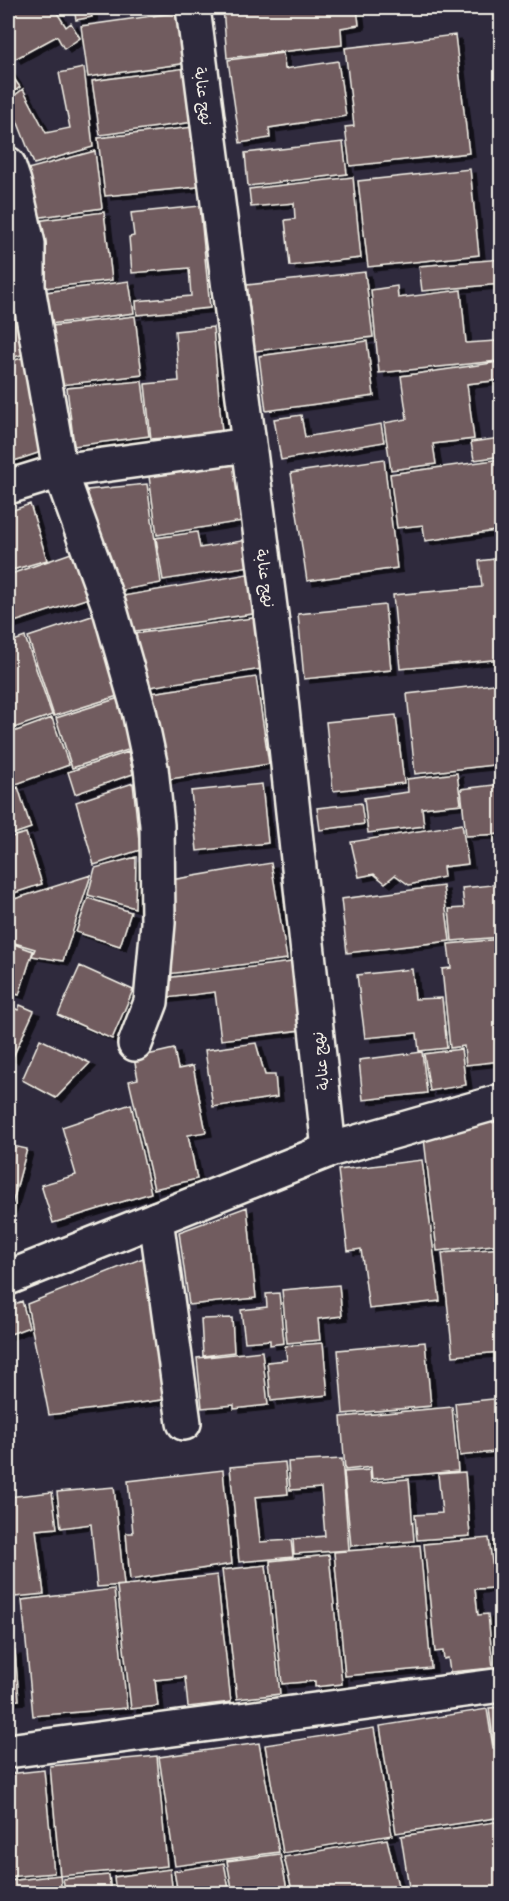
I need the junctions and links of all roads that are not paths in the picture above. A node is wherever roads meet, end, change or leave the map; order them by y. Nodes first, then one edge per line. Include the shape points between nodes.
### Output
1 (193, 8) edge
2 (8, 164) edge
3 (248, 446) junction
4 (60, 471) junction
5 (8, 487) edge
6 (135, 1044) dead end
7 (501, 1101) edge
8 (329, 1150) junction
9 (156, 1219) junction
10 (8, 1278) edge
11 (184, 1423) dead end
12 (501, 1685) edge
13 (8, 1751) edge

1 - 3 street, نهج عنابة
2 - 4 street via 28,244 28,287
3 - 4 street
3 - 8 street, نهج عنابة via 277,662
4 - 5 street
4 - 6 street via 109,606 140,711 151,768 157,825 158,923 150,1002
7 - 8 street
8 - 9 street
9 - 10 street
9 - 11 street
12 - 13 street

